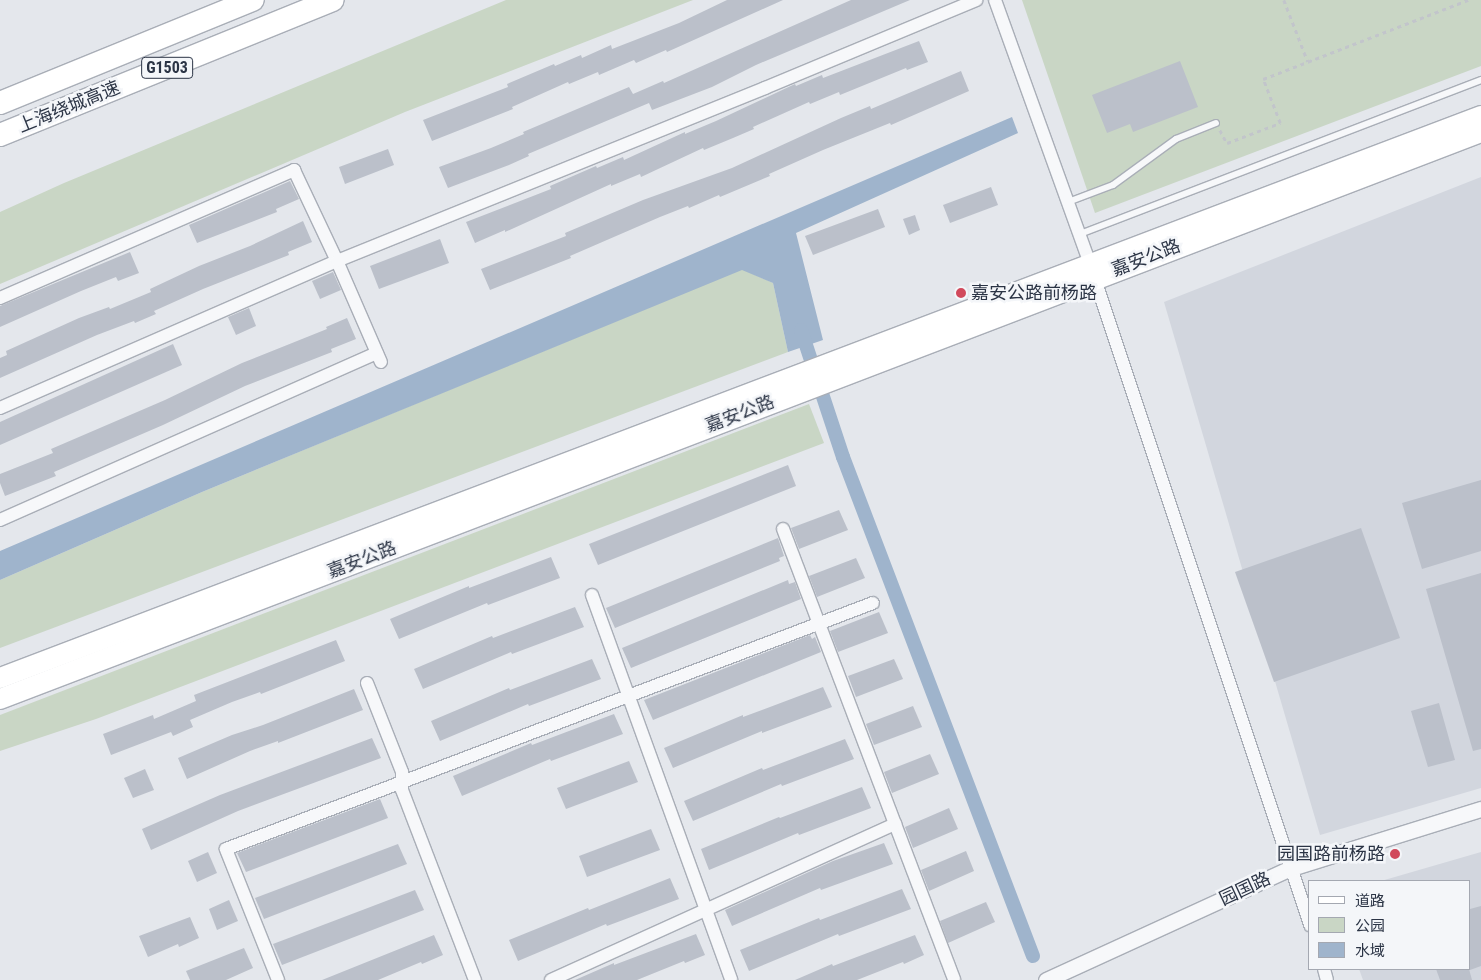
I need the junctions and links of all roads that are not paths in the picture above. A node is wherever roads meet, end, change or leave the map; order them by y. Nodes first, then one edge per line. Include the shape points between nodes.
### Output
1 (253, 0) edge
2 (333, 0) edge
3 (976, 0) edge
4 (996, 0) edge
5 (1481, 80) edge
6 (0, 102) edge
7 (1481, 116) edge
8 (1216, 123) road end
9 (1481, 132) edge
10 (0, 135) edge
11 (1068, 202) junction
12 (1080, 234) junction
13 (337, 261) junction
14 (1092, 271) junction
15 (0, 298) edge
16 (794, 385) junction
17 (0, 408) edge
18 (0, 520) edge
19 (783, 529) dead end
20 (592, 595) dead end
21 (873, 603) dead end
22 (819, 623) junction
23 (0, 678) edge
24 (367, 683) dead end
25 (628, 695) junction
26 (0, 699) edge
27 (403, 780) junction
28 (1481, 810) edge
29 (895, 824) junction
30 (1292, 868) junction
31 (705, 910) junction
32 (1308, 919) edge
33 (278, 980) edge
34 (474, 980) edge
35 (551, 980) edge
36 (731, 980) edge
37 (954, 980) edge
38 (1046, 980) edge

1 - 6 highway, 上海绕城高速 / G1503
2 - 10 highway, 上海绕城高速 / G1503
3 - 13 street
4 - 11 street
5 - 12 lane
7 - 14 main road, 嘉安公路
8 - 11 lane via 1176,139 1113,185
9 - 14 main road, 嘉安公路
11 - 12 street
12 - 14 street
13 - 15 street via 294,170
13 - 17 street
13 - 18 street via 379,357
14 - 16 main road, 嘉安公路
14 - 30 street
16 - 23 main road, 嘉安公路
16 - 26 main road, 嘉安公路
19 - 22 street
20 - 25 street
21 - 22 street
22 - 25 street
22 - 29 street
24 - 27 street
25 - 27 street
25 - 31 street
27 - 33 street via 226,848
27 - 34 street via 402,790
28 - 30 street, 园国路
29 - 31 street
29 - 37 street
30 - 32 street
30 - 38 street, 园国路
31 - 35 street
31 - 36 street

